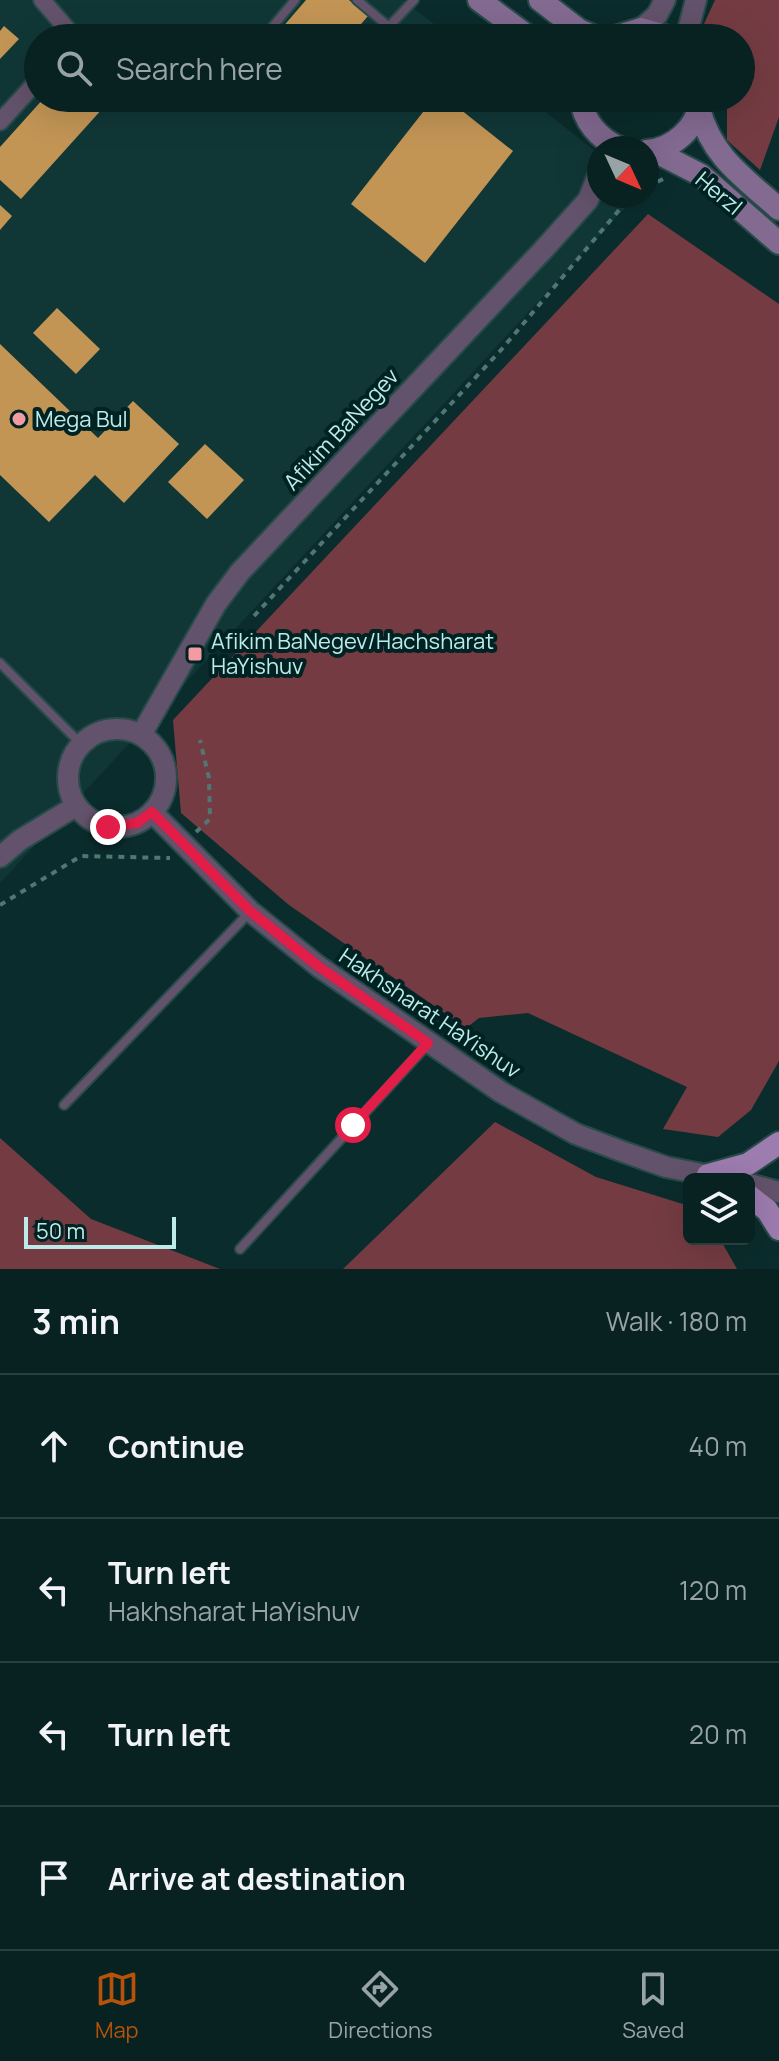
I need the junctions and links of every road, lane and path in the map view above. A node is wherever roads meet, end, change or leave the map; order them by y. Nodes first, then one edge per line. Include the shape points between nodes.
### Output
1 (42, 0) edge
2 (295, 0) edge
3 (357, 0) edge
4 (414, 0) edge
5 (479, 0) edge
6 (540, 0) edge
7 (665, 0) edge
8 (696, 0) edge
9 (63, 24) edge
10 (275, 24) edge
11 (386, 24) edge
12 (390, 24) edge
13 (511, 24) edge
14 (571, 24) edge
15 (647, 24) edge
16 (690, 24) edge
17 (24, 95) edge
18 (585, 112) edge
19 (696, 112) edge
20 (702, 112) edge
21 (0, 122) edge
22 (603, 136) edge
23 (659, 147) edge
24 (659, 155) edge
25 (587, 201) edge
26 (621, 208) edge
27 (779, 209) edge
28 (779, 243) edge
29 (254, 616) dead end
30 (0, 663) edge
31 (141, 735) junction
32 (200, 740) dead end
33 (81, 744) junction
34 (76, 806) junction
35 (152, 812) junction
36 (183, 845) junction
37 (0, 857) edge
38 (0, 905) edge
39 (250, 911) junction
40 (428, 1043) junction
41 (64, 1105) dead end
42 (779, 1143) edge
43 (694, 1173) edge
44 (728, 1173) edge
45 (755, 1186) edge
46 (779, 1192) edge
47 (755, 1201) edge
48 (779, 1229) edge
49 (240, 1249) dead end

1 - 9 street
2 - 10 lane
3 - 11 lane
4 - 12 lane
5 - 13 main road
6 - 14 main road
7 - 15 street
8 - 16 street
17 - 21 street
18 - 22 main road
19 - 23 main road via 682,136
20 - 27 main road, Herzl via 716,151
24 - 28 main road, Herzl via 701,175
25 - 31 street, Afikim BaNegev via 240,572
26 - 29 path via 501,350
30 - 33 lane
31 - 33 street via 106,729
31 - 35 street via 158,750 165,767 165,787
32 - 36 path via 209,778 210,819
33 - 34 street via 67,779
34 - 35 street via 90,820 117,828
34 - 37 street
35 - 36 street, Hakhsharat HaYishuv
36 - 38 path via 168,860 145,854 81,856
36 - 39 street, Hakhsharat HaYishuv
39 - 40 street, Hakhsharat HaYishuv
39 - 41 lane
40 - 43 street, Hakhsharat HaYishuv via 576,1134
40 - 49 lane
42 - 44 main road
45 - 46 street
47 - 48 main road

